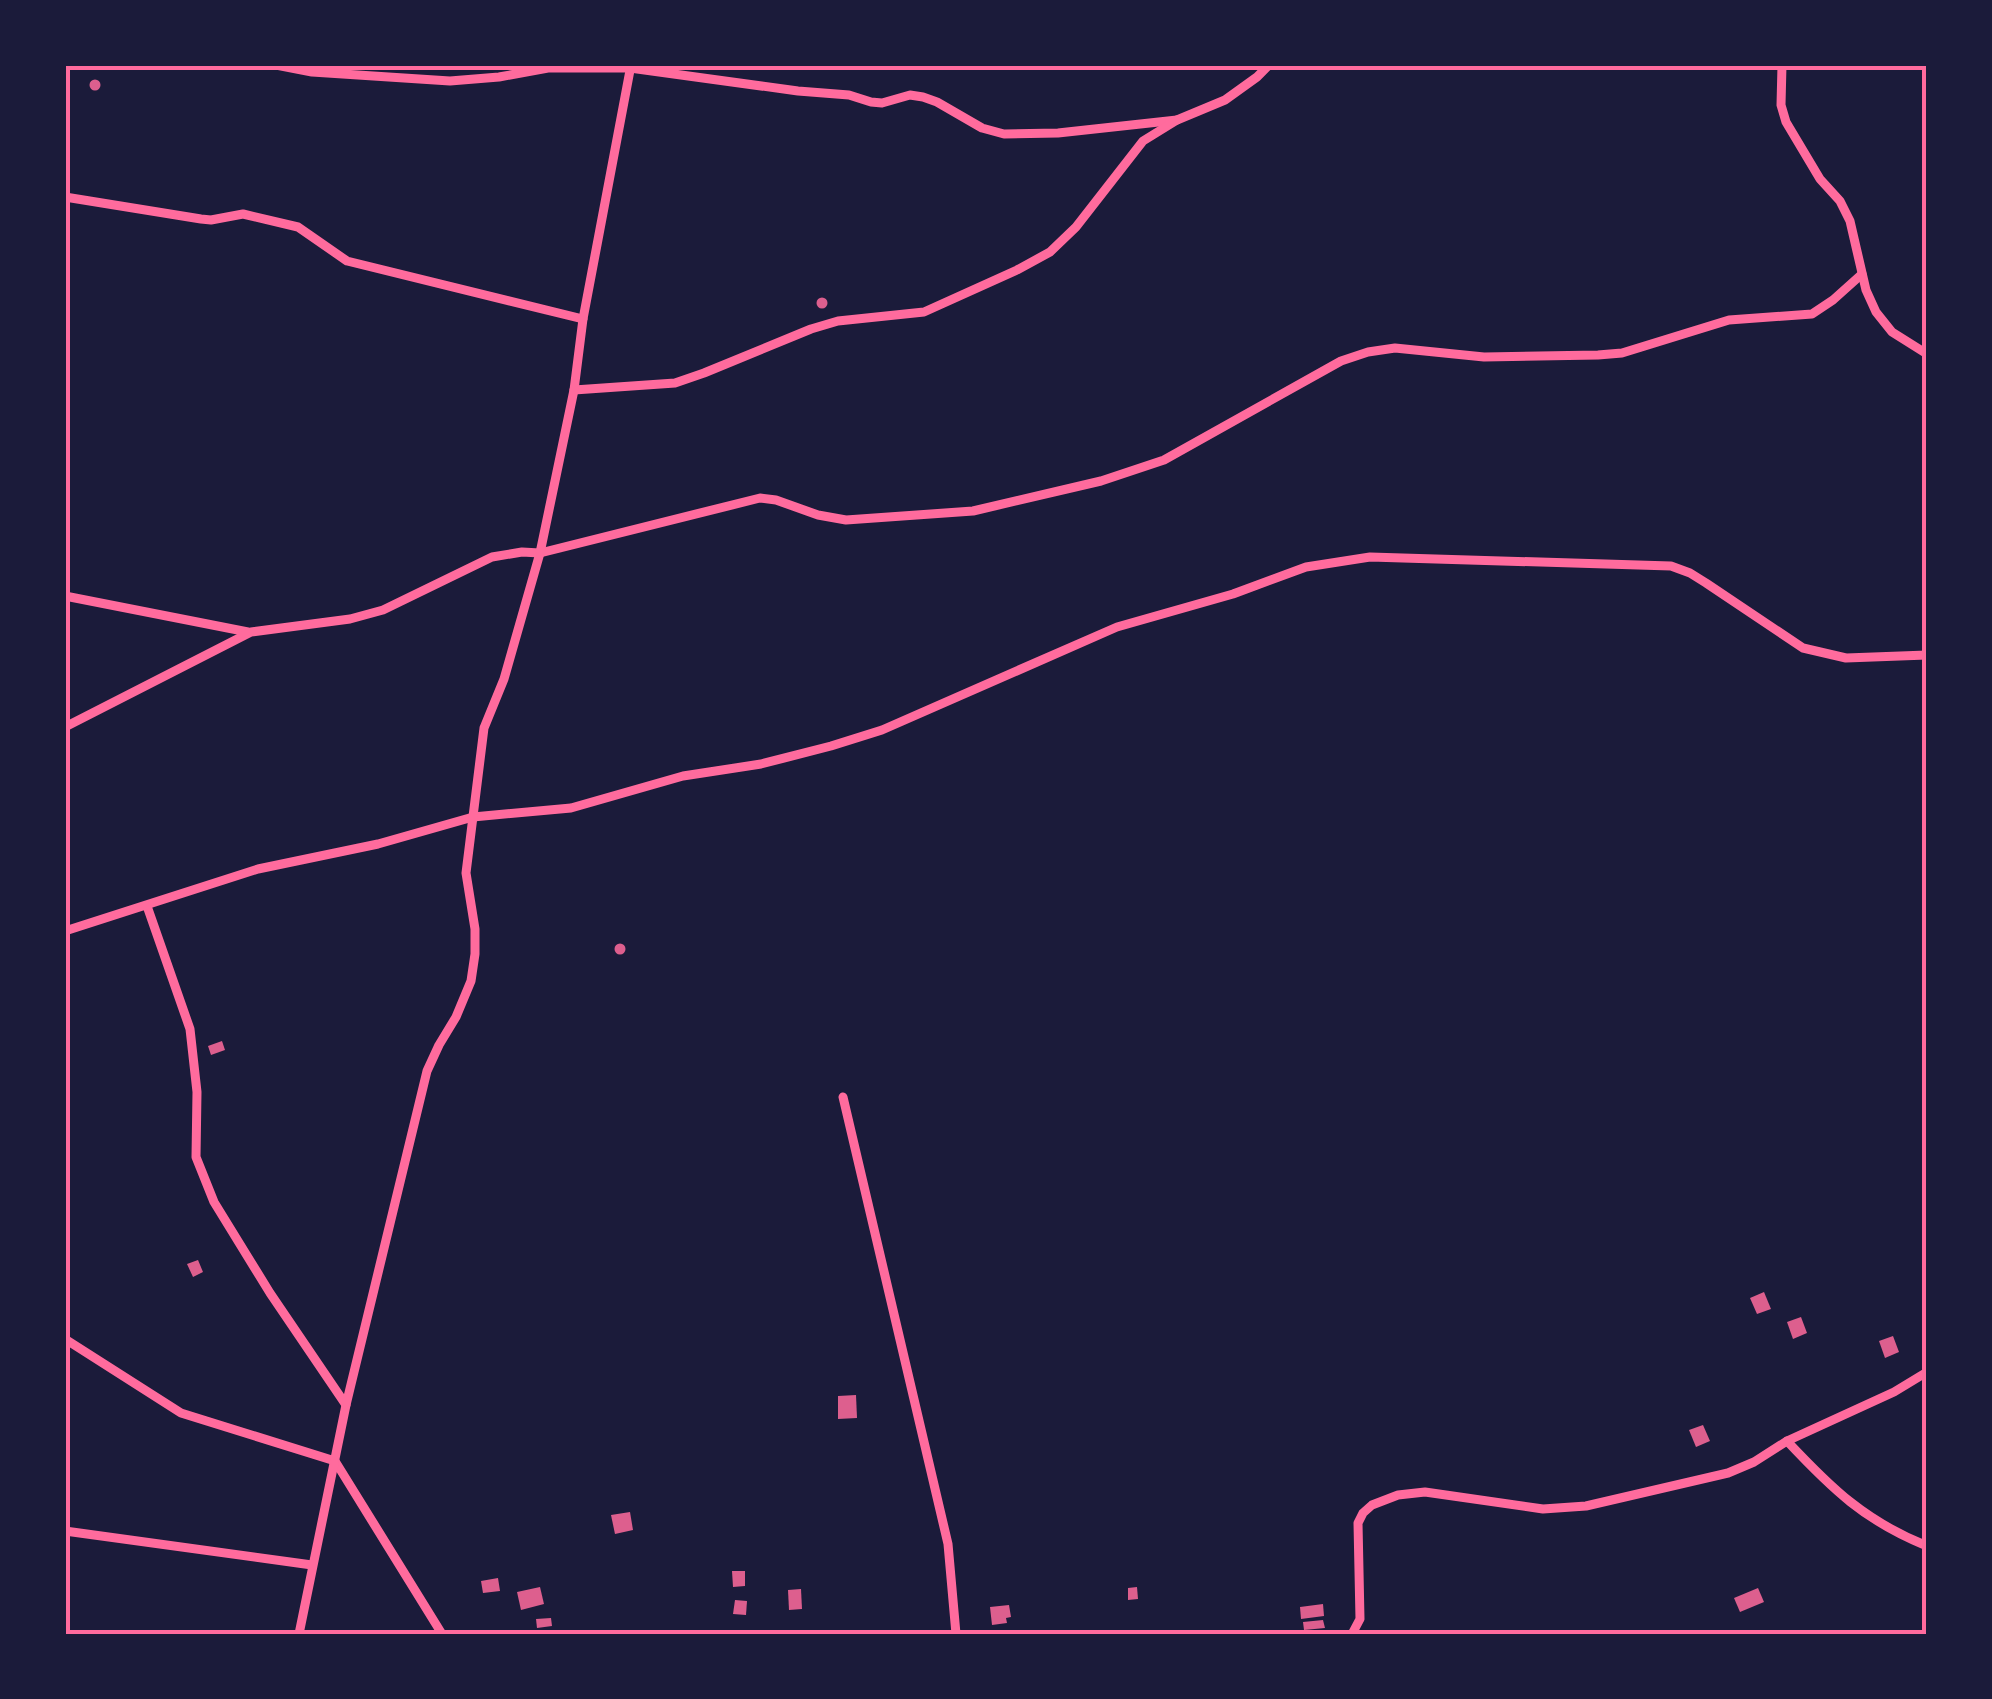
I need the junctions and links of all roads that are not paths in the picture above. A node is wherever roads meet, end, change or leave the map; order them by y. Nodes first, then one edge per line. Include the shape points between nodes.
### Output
1 (276, 65) edge
2 (1269, 65) edge
3 (1782, 65) edge
4 (631, 66) edge
5 (1177, 120) junction
6 (65, 197) edge
7 (1862, 274) junction
8 (583, 319) junction
9 (1927, 354) edge
10 (574, 390) junction
11 (540, 553) junction
12 (65, 596) edge
13 (251, 632) junction
14 (1927, 655) edge
15 (65, 727) edge
16 (473, 817) junction
17 (148, 906) junction
18 (65, 931) edge
19 (843, 1097) dead end
20 (65, 1339) edge
21 (1927, 1372) edge
22 (346, 1404) junction
23 (1786, 1441) junction
24 (335, 1461) junction
25 (65, 1531) edge
26 (1927, 1546) edge
27 (312, 1564) junction
28 (299, 1634) edge
29 (442, 1634) edge
30 (956, 1634) edge
31 (1352, 1634) edge

1 - 4 street via 450,81
2 - 5 street via 1225,100
3 - 7 street via 1786,122 1840,201
4 - 5 street via 871,102 924,97 1004,134
4 - 8 street
5 - 10 street via 1143,141 1050,252 924,312 811,328 675,383
6 - 8 street via 201,220 243,214 298,227 347,262
7 - 9 street via 1876,312 1892,332
7 - 11 street via 1812,314 1730,320 1622,352 1368,352 1164,460 973,511 846,520 760,498
8 - 10 street
10 - 11 street
11 - 13 street via 492,557 350,620
11 - 16 street via 484,728
12 - 13 street
13 - 15 street
14 - 16 street via 1846,658 1803,648 1671,566 1370,557 1306,567 1118,627 831,746 683,776 571,808
16 - 17 street via 258,869
16 - 22 street via 466,873 475,929 472,981 427,1071
17 - 18 street
17 - 22 street via 190,1029 199,1165 223,1217
19 - 30 street via 948,1544
20 - 24 street via 181,1413
21 - 23 street
22 - 24 street
23 - 26 street via 1858,1510
23 - 31 street via 1728,1473 1586,1506 1543,1510 1425,1492 1372,1505 1358,1523 1360,1619
24 - 27 street
24 - 29 street
25 - 27 street
27 - 28 street

